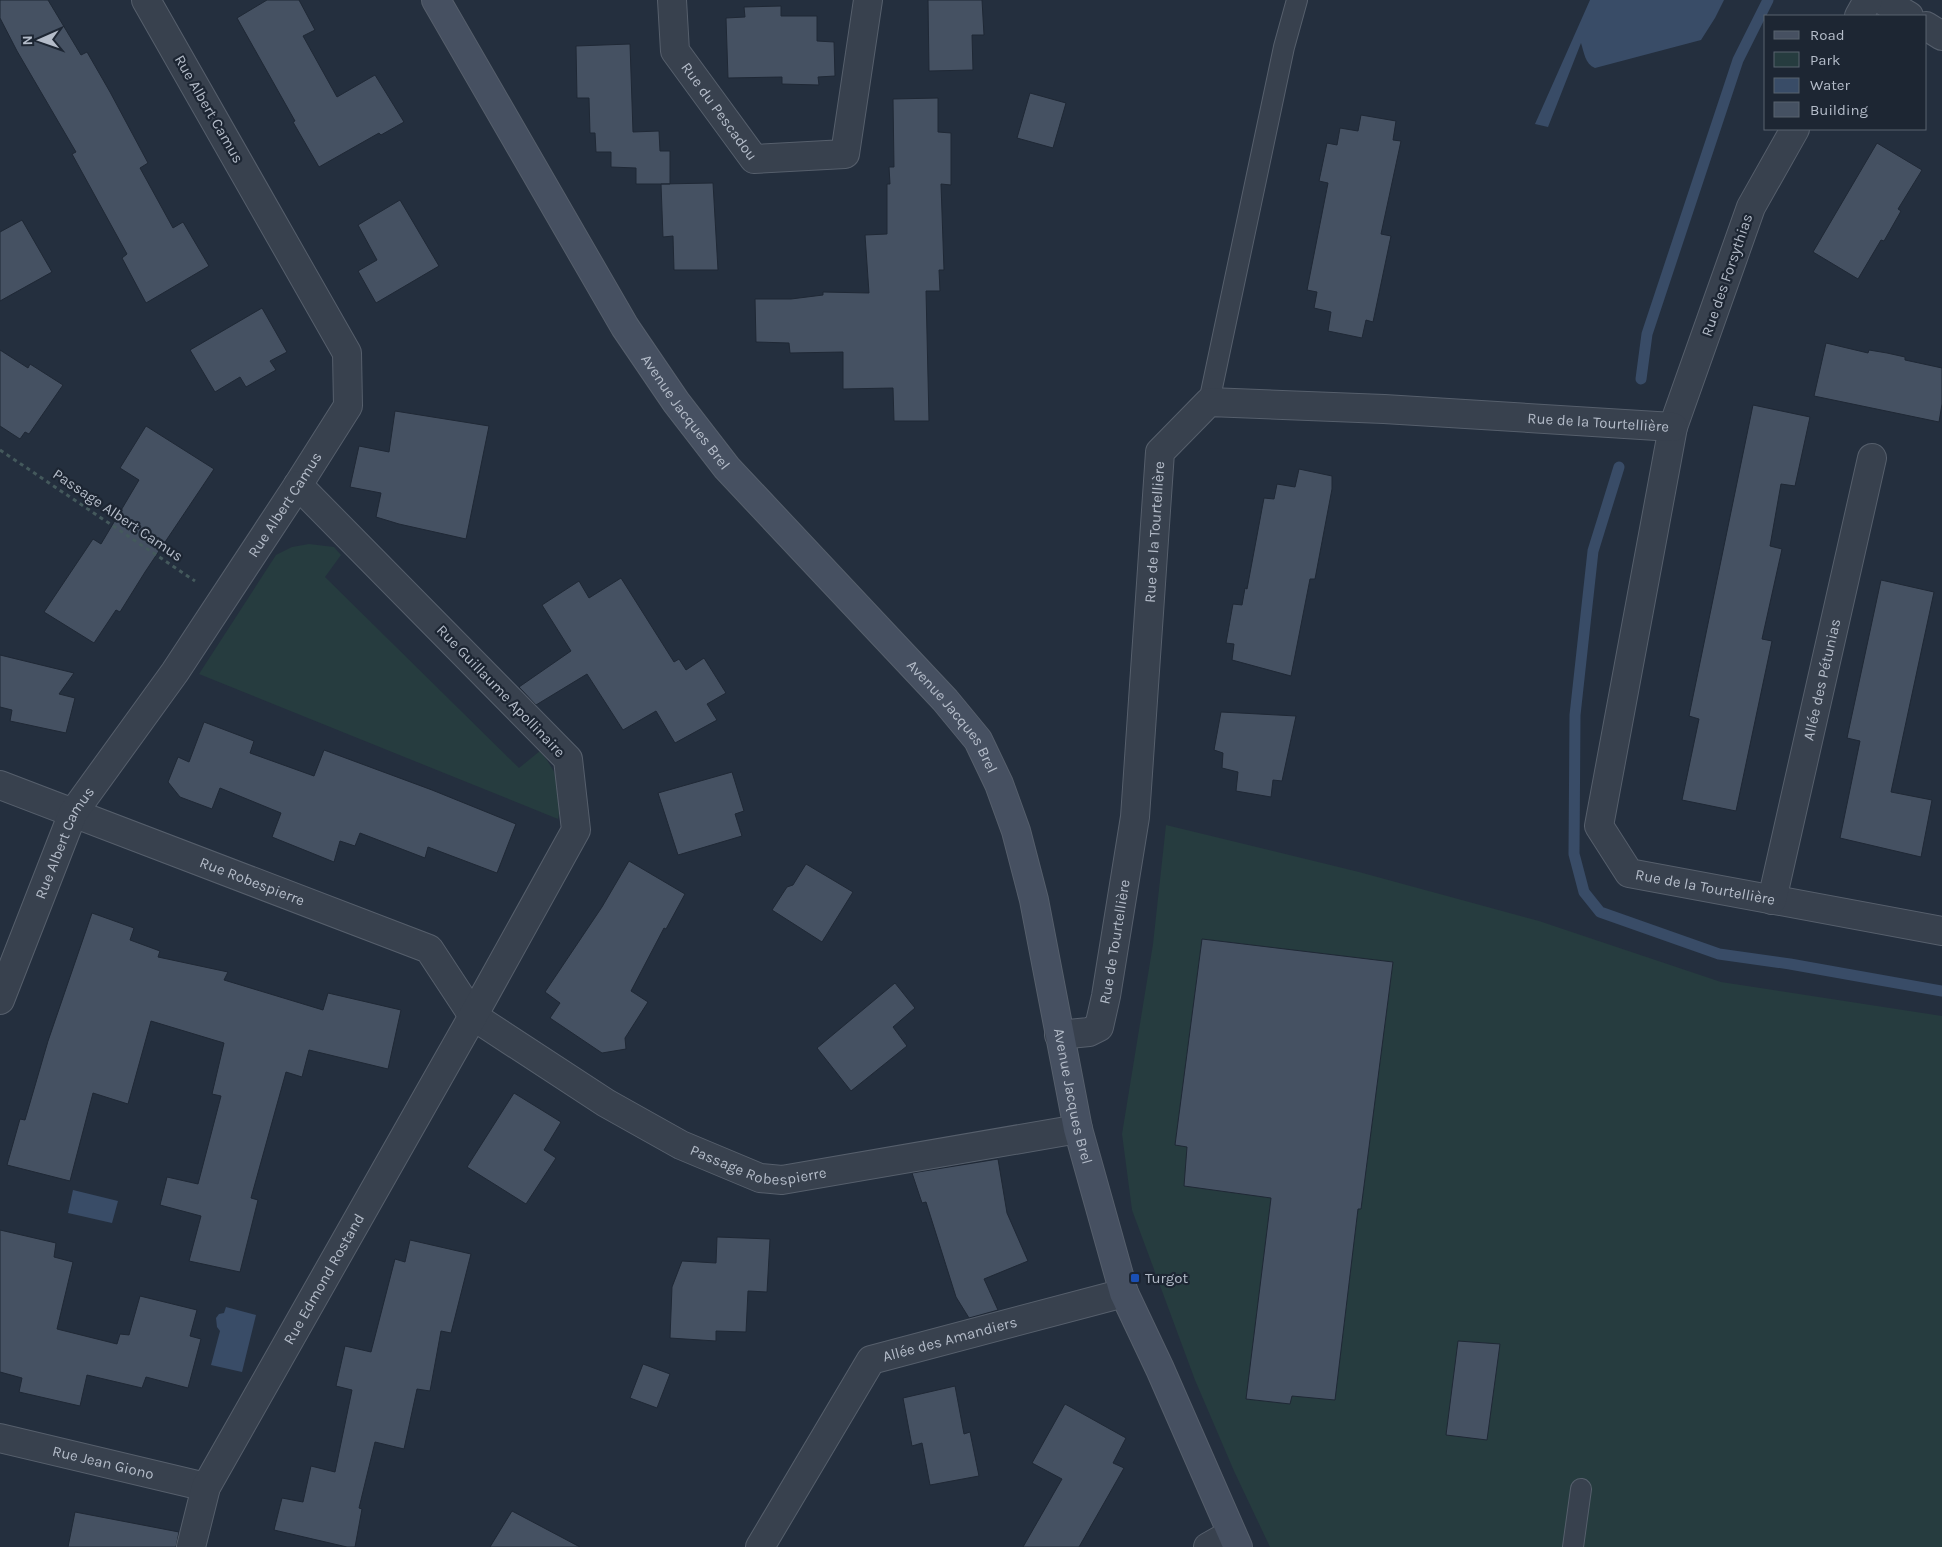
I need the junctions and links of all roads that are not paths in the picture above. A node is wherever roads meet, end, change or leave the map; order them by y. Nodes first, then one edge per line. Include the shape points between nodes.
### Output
1 (146, 0) edge
2 (436, 0) edge
3 (672, 0) edge
4 (868, 0) edge
5 (1297, 0) edge
6 (1868, 0) edge
7 (1882, 0) edge
8 (1860, 15) edge
9 (1908, 15) edge
10 (1927, 27) edge
11 (1942, 36) edge
12 (1795, 130) edge
13 (1209, 402) junction
14 (1673, 427) junction
15 (1872, 458) dead end
16 (298, 485) junction
17 (0, 785) edge
18 (73, 813) junction
19 (1135, 817) joint
20 (1772, 900) junction
21 (1942, 931) edge
22 (0, 1000) edge
23 (473, 1016) junction
24 (1059, 1035) junction
25 (1078, 1129) junction
26 (1124, 1293) junction
27 (0, 1438) edge
28 (206, 1487) junction
29 (1581, 1489) dead end
30 (1234, 1541) edge
31 (191, 1547) edge
32 (760, 1547) edge
33 (1208, 1547) edge
34 (1573, 1547) edge

1 - 16 street, Rue Albert Camus via 347,354 348,406
2 - 24 main road, Avenue Jacques Brel via 625,326 676,402 727,468 946,700 978,740 1016,831 1034,900
3 - 4 street, Rue du Pescadou via 674,52 754,159 845,154
5 - 13 lane via 1284,47
6 - 8 street
7 - 9 street
10 - 11 street
12 - 14 street, Rue des Forsythias via 1751,207
13 - 14 street, Rue de la Tourtellière
13 - 19 street, Rue de la Tourtellière via 1160,452
14 - 20 street, Rue de la Tourtellière via 1599,826 1630,874
15 - 20 street, Allée des Pétunias
16 - 18 street, Rue Albert Camus via 175,672
16 - 23 street, Rue Guillaume Apollinaire via 568,759 576,830
17 - 18 street, Rue Robespierre
18 - 22 street, Rue Albert Camus
18 - 23 street, Rue Robespierre via 429,949
19 - 24 street, Rue de Tourtellière via 1099,1027 1089,1032
20 - 21 street, Rue de la Tourtellière
23 - 25 street, Passage Robespierre via 606,1103 681,1146 760,1178 782,1180
23 - 28 street, Rue Edmond Rostand
24 - 25 main road, Avenue Jacques Brel
25 - 26 main road, Avenue Jacques Brel
26 - 30 main road, Avenue Jacques Brel
26 - 32 street, Allée des Amandiers via 871,1360
27 - 28 street, Rue Jean Giono
28 - 31 street, Rue Edmond Rostand
29 - 34 lane
30 - 33 street

